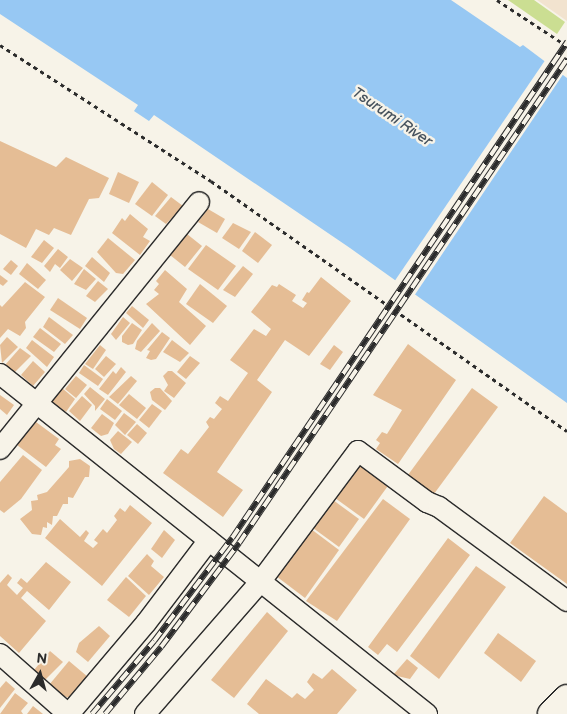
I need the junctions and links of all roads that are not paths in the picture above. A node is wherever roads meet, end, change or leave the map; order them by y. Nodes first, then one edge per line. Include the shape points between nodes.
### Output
1 (199, 202) dead end
2 (0, 374) edge
3 (37, 404) junction
4 (0, 448) edge
5 (209, 540) junction
6 (261, 582) junction
7 (567, 601) edge
8 (0, 654) edge
9 (567, 699) edge
10 (68, 714) edge
11 (145, 714) edge
12 (427, 714) edge
13 (552, 714) edge

1 - 3 street
2 - 3 street
3 - 4 street
3 - 5 street
5 - 6 street
5 - 10 street via 146,623
6 - 7 street via 358,451 428,502 439,506
6 - 11 street
6 - 12 street
8 - 10 street
9 - 13 highway

